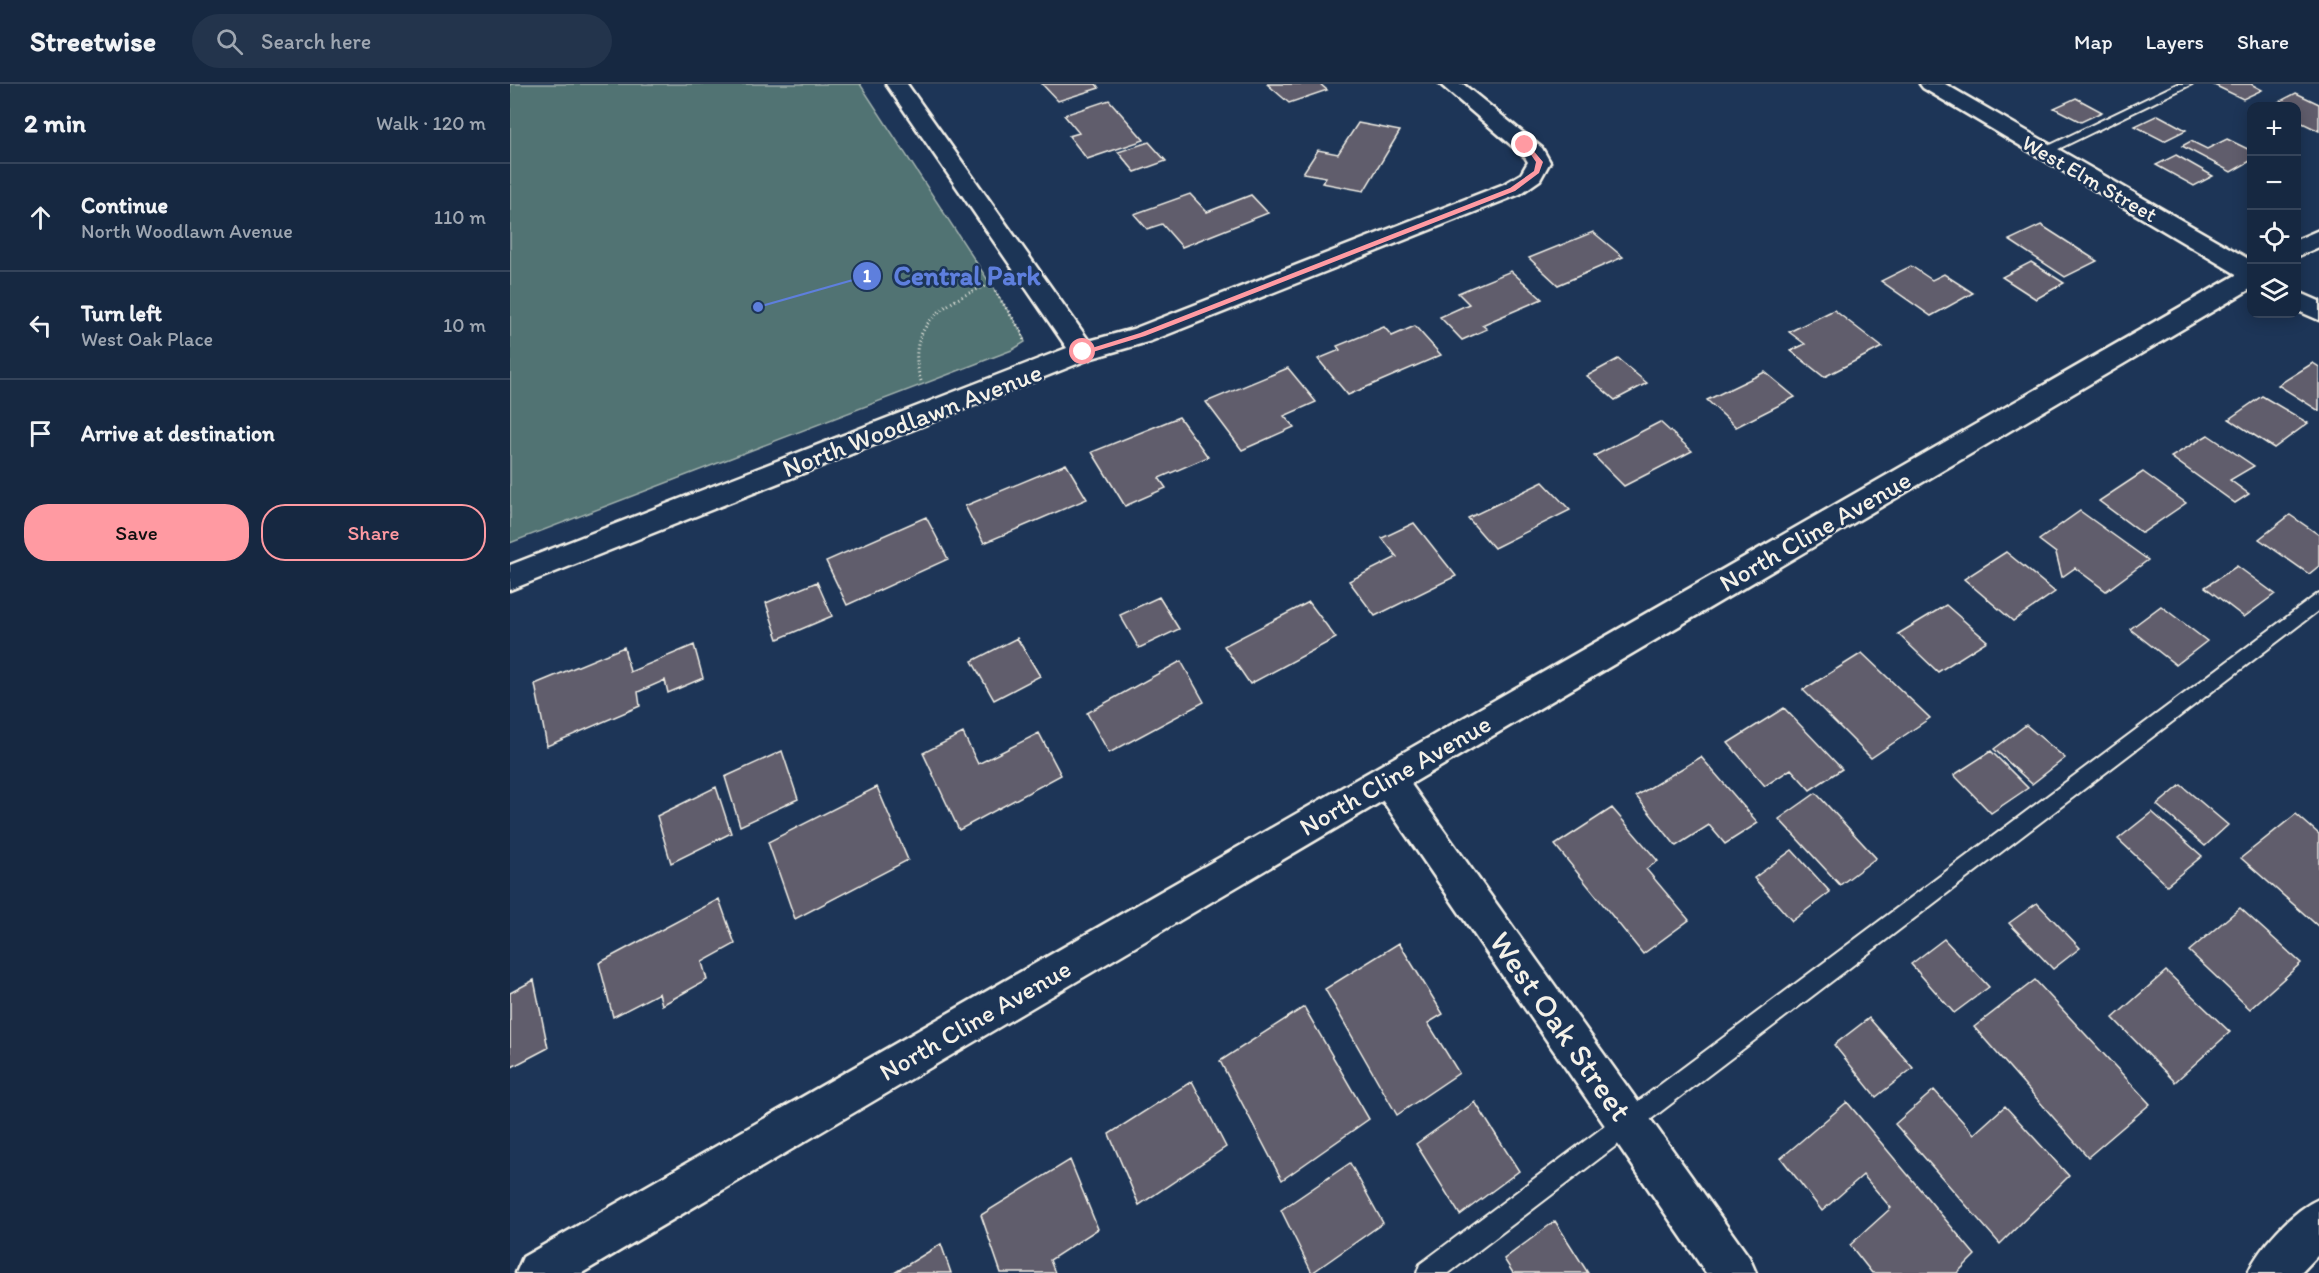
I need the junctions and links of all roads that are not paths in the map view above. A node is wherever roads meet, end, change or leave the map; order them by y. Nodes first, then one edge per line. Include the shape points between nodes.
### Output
1 (896, 84) edge
2 (1450, 84) edge
3 (1929, 84) edge
4 (2186, 84) edge
5 (2044, 151) junction
6 (2319, 237) edge
7 (2301, 247) edge
8 (2247, 271) edge
9 (2247, 277) edge
10 (2301, 302) edge
11 (2319, 312) edge
12 (1083, 352) junction
13 (510, 578) edge
14 (2319, 600) edge
15 (1388, 780) junction
16 (1628, 1121) junction
17 (2319, 1221) edge
18 (539, 1273) edge
19 (1429, 1273) edge
20 (1733, 1273) edge
21 (2271, 1273) edge

1 - 12 street
2 - 12 street, North Woodlawn Avenue via 1525,145 1539,162 1537,172 1529,180 1142,335
3 - 5 street, West Elm Street
4 - 5 lane
5 - 8 street, West Elm Street
6 - 7 street
9 - 15 street, North Cline Avenue
10 - 11 street
12 - 13 street, North Woodlawn Avenue
14 - 16 lane
15 - 16 street, West Oak Street
15 - 18 street, North Cline Avenue
16 - 19 lane
16 - 20 street, West Oak Street
17 - 21 street

